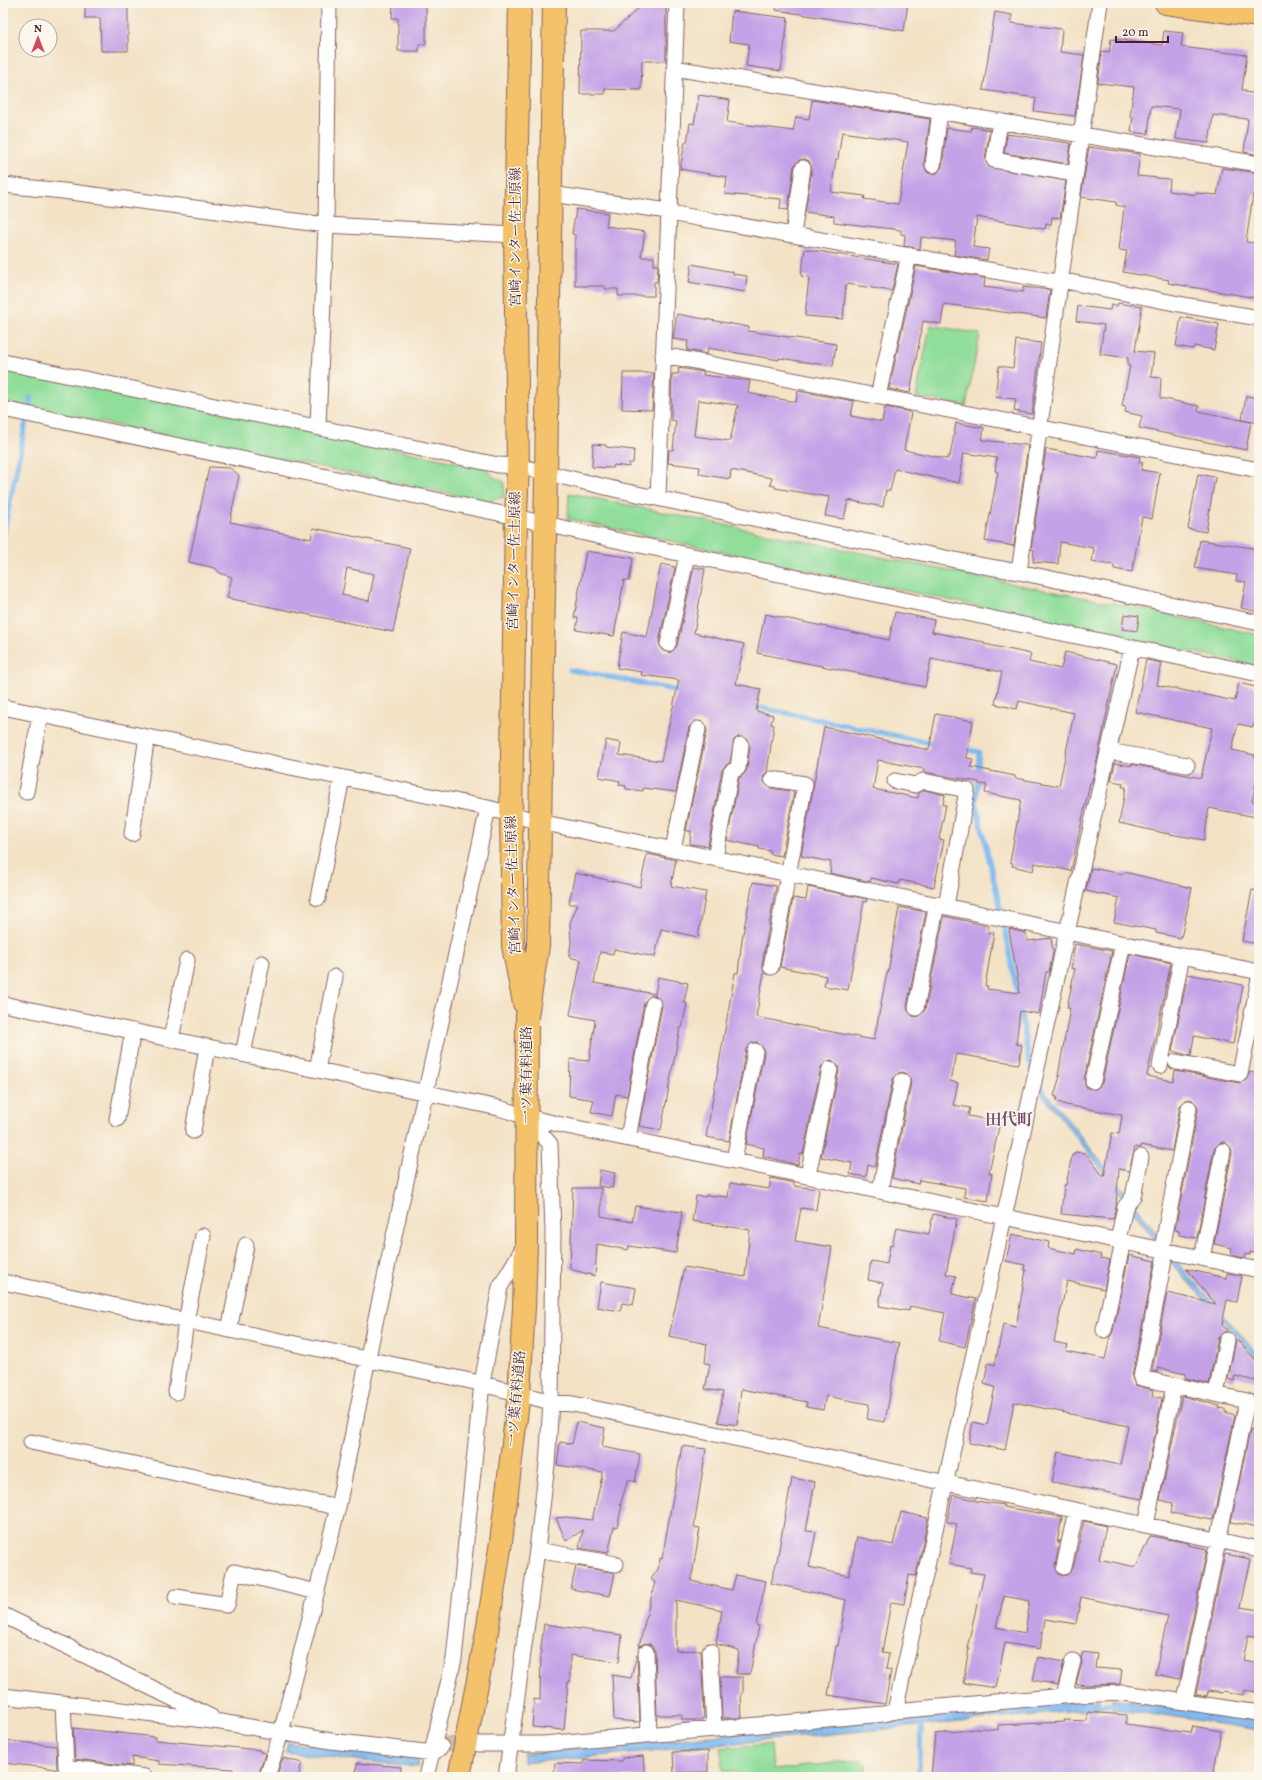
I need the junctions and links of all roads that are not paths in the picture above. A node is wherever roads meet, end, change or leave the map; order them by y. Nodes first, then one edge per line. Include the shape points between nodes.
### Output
1 (329, 3) edge
2 (520, 3) edge
3 (554, 3) edge
4 (676, 3) edge
5 (1100, 3) edge
6 (1166, 3) edge
7 (1259, 16) edge
8 (674, 68) junction
9 (940, 111) junction
10 (1000, 121) junction
11 (1081, 134) junction
12 (1259, 164) edge
13 (933, 165) dead end
14 (803, 168) dead end
15 (1075, 174) junction
16 (3, 185) edge
17 (551, 194) junction
18 (668, 211) junction
19 (326, 225) junction
20 (515, 235) junction
21 (793, 235) junction
22 (909, 256) junction
23 (1060, 280) junction
24 (1259, 318) edge
25 (663, 354) junction
26 (3, 362) edge
27 (878, 396) junction
28 (3, 409) edge
29 (318, 426) junction
30 (1039, 427) junction
31 (518, 466) junction
32 (1259, 470) edge
33 (546, 473) junction
34 (658, 498) junction
35 (516, 516) junction
36 (545, 525) junction
37 (687, 555) junction
38 (1019, 572) junction
39 (1259, 623) edge
40 (668, 644) dead end
41 (1132, 648) junction
42 (1259, 674) edge
43 (3, 707) edge
44 (40, 715) junction
45 (698, 729) dead end
46 (147, 737) junction
47 (741, 745) dead end
48 (1108, 751) junction
49 (1187, 765) dead end
50 (342, 778) junction
51 (772, 779) dead end
52 (895, 781) dead end
53 (26, 792) dead end
54 (488, 808) junction
55 (511, 815) junction
56 (540, 822) junction
57 (132, 834) dead end
58 (672, 849) junction
59 (715, 858) junction
60 (788, 873) junction
61 (318, 898) dead end
62 (941, 905) junction
63 (1067, 932) junction
64 (1123, 944) junction
65 (1182, 956) junction
66 (187, 960) dead end
67 (262, 962) dead end
68 (771, 966) dead end
69 (1259, 972) edge
70 (335, 977) dead end
71 (1259, 979) edge
72 (3, 1004) edge
73 (653, 1004) dead end
74 (916, 1008) dead end
75 (527, 1016) junction
76 (134, 1031) junction
77 (171, 1039) junction
78 (207, 1047) junction
79 (755, 1051) dead end
80 (244, 1054) junction
81 (1176, 1062) dead end
82 (1160, 1066) dead end
83 (830, 1069) dead end
84 (317, 1070) junction
85 (902, 1081) dead end
86 (1093, 1081) dead end
87 (427, 1093) junction
88 (1189, 1108) dead end
89 (527, 1117) junction
90 (117, 1119) dead end
91 (193, 1132) dead end
92 (628, 1138) junction
93 (1223, 1151) dead end
94 (1141, 1157) dead end
95 (734, 1160) junction
96 (808, 1175) junction
97 (880, 1190) junction
98 (1004, 1216) junction
99 (203, 1236) dead end
100 (1120, 1240) junction
101 (526, 1244) junction
102 (246, 1246) dead end
103 (1164, 1250) junction
104 (1202, 1258) junction
105 (1259, 1270) edge
106 (3, 1282) edge
107 (186, 1321) junction
108 (229, 1330) junction
109 (1104, 1330) dead end
110 (1227, 1340) dead end
111 (368, 1359) junction
112 (482, 1383) junction
113 (1174, 1385) junction
114 (176, 1392) dead end
115 (519, 1393) junction
116 (1216, 1394) junction
117 (551, 1402) junction
118 (31, 1442) dead end
119 (945, 1483) junction
120 (338, 1507) junction
121 (1076, 1510) junction
122 (1146, 1525) junction
123 (1218, 1541) junction
124 (1259, 1549) edge
125 (537, 1550) junction
126 (616, 1564) dead end
127 (1064, 1567) dead end
128 (317, 1592) junction
129 (176, 1597) dead end
130 (3, 1615) edge
131 (710, 1651) dead end
132 (646, 1652) dead end
133 (1073, 1661) dead end
134 (3, 1696) edge
135 (1064, 1696) junction
136 (1184, 1702) junction
137 (63, 1704) junction
138 (895, 1711) junction
139 (1259, 1713) edge
140 (221, 1722) junction
141 (714, 1729) junction
142 (281, 1733) junction
143 (649, 1735) junction
144 (478, 1744) tunnel mouth
145 (511, 1745) junction
146 (439, 1748) junction
147 (101, 1775) edge
148 (144, 1777) edge
149 (266, 1777) edge
150 (426, 1777) edge
151 (459, 1777) edge
152 (506, 1777) edge

1 - 19 street
2 - 20 main road, 宮崎インター佐土原線
3 - 17 main road, 宮崎インター佐土原線
4 - 8 street
5 - 11 street
6 - 7 main road
8 - 9 street
8 - 18 street
9 - 10 street
9 - 13 street
10 - 11 street
10 - 15 street via 994,160
11 - 12 street
11 - 15 street
14 - 21 street
15 - 23 street
16 - 19 street
17 - 18 street
17 - 33 main road, 宮崎インター佐土原線
18 - 21 street
18 - 25 street
19 - 20 street
19 - 29 street
20 - 31 main road, 宮崎インター佐土原線
21 - 22 street
22 - 23 street via 1051,281
22 - 27 street
23 - 24 street
23 - 30 street
25 - 27 street
25 - 34 street
26 - 29 street
27 - 30 street
28 - 35 street
29 - 31 street via 498,465
30 - 32 street
30 - 38 street
31 - 33 street
31 - 35 main road, 宮崎インター佐土原線
33 - 34 street
33 - 36 main road, 宮崎インター佐土原線
34 - 38 street
35 - 36 street
35 - 55 main road, 宮崎インター佐土原線
36 - 37 street
36 - 56 main road, 宮崎インター佐土原線
37 - 40 street
37 - 41 street
38 - 39 street
41 - 42 street
41 - 48 street
43 - 44 street
44 - 46 street
44 - 53 street
45 - 58 street
46 - 50 street
46 - 57 street
47 - 59 street via 738,768 731,772
48 - 49 street
48 - 63 street
50 - 54 street
50 - 61 street
51 - 60 street via 805,784
52 - 62 street via 915,786 923,781 967,790
54 - 55 street
54 - 87 street
55 - 56 street
55 - 75 main road, 宮崎インター佐土原線 via 513,946
56 - 58 street
56 - 75 main road, 宮崎インター佐土原線 via 538,946
58 - 59 street
59 - 60 street
60 - 62 street
60 - 68 street
62 - 63 street
62 - 74 street
63 - 64 street
63 - 98 street
64 - 65 street
64 - 86 street
65 - 69 street
65 - 82 street
66 - 77 street
67 - 80 street
70 - 84 street
71 - 81 street via 1240,1074
72 - 76 street
73 - 92 street
75 - 89 main road, 一ツ葉有料道路
76 - 77 street
76 - 90 street
77 - 78 street
78 - 80 street
78 - 91 street
79 - 95 street
80 - 84 street
83 - 96 street
84 - 87 street
85 - 97 street
87 - 89 street via 499,1108
87 - 111 street
88 - 103 street
89 - 92 street
89 - 101 main road, 一ツ葉有料道路
89 - 117 street via 550,1144 553,1232
92 - 95 street
93 - 104 street
94 - 100 street via 1134,1197 1125,1207
95 - 96 street
96 - 97 street
97 - 98 street
98 - 100 street
98 - 119 street
99 - 107 street
100 - 103 street
100 - 109 street
101 - 112 street via 500,1287
101 - 115 main road, 一ツ葉有料道路
102 - 108 street
103 - 104 street
103 - 113 street via 1141,1378
104 - 105 street
106 - 107 street
107 - 108 street
107 - 114 street
108 - 111 street
110 - 116 street
111 - 112 street
111 - 120 street
112 - 115 street
112 - 146 street via 454,1660
113 - 116 street
113 - 122 street
115 - 117 street
115 - 151 main road, 一ツ葉有料道路 via 501,1542
116 - 123 street via 1247,1401
117 - 119 street via 573,1404
117 - 125 street
118 - 120 street
119 - 121 street
119 - 138 street
120 - 128 street
121 - 122 street
121 - 127 street
122 - 123 street
123 - 124 street
123 - 136 street
125 - 126 street
125 - 145 street
128 - 129 street via 234,1572 227,1605
128 - 142 street
130 - 140 street
131 - 141 street
132 - 143 street
133 - 135 street
134 - 137 street
135 - 136 street via 1124,1693
135 - 138 street
136 - 139 street
137 - 140 street
137 - 147 street via 66,1767
138 - 141 street
140 - 142 street
141 - 143 street
142 - 146 street
142 - 149 street
143 - 145 street
144 - 145 street
145 - 152 street
146 - 150 street
147 - 148 street

